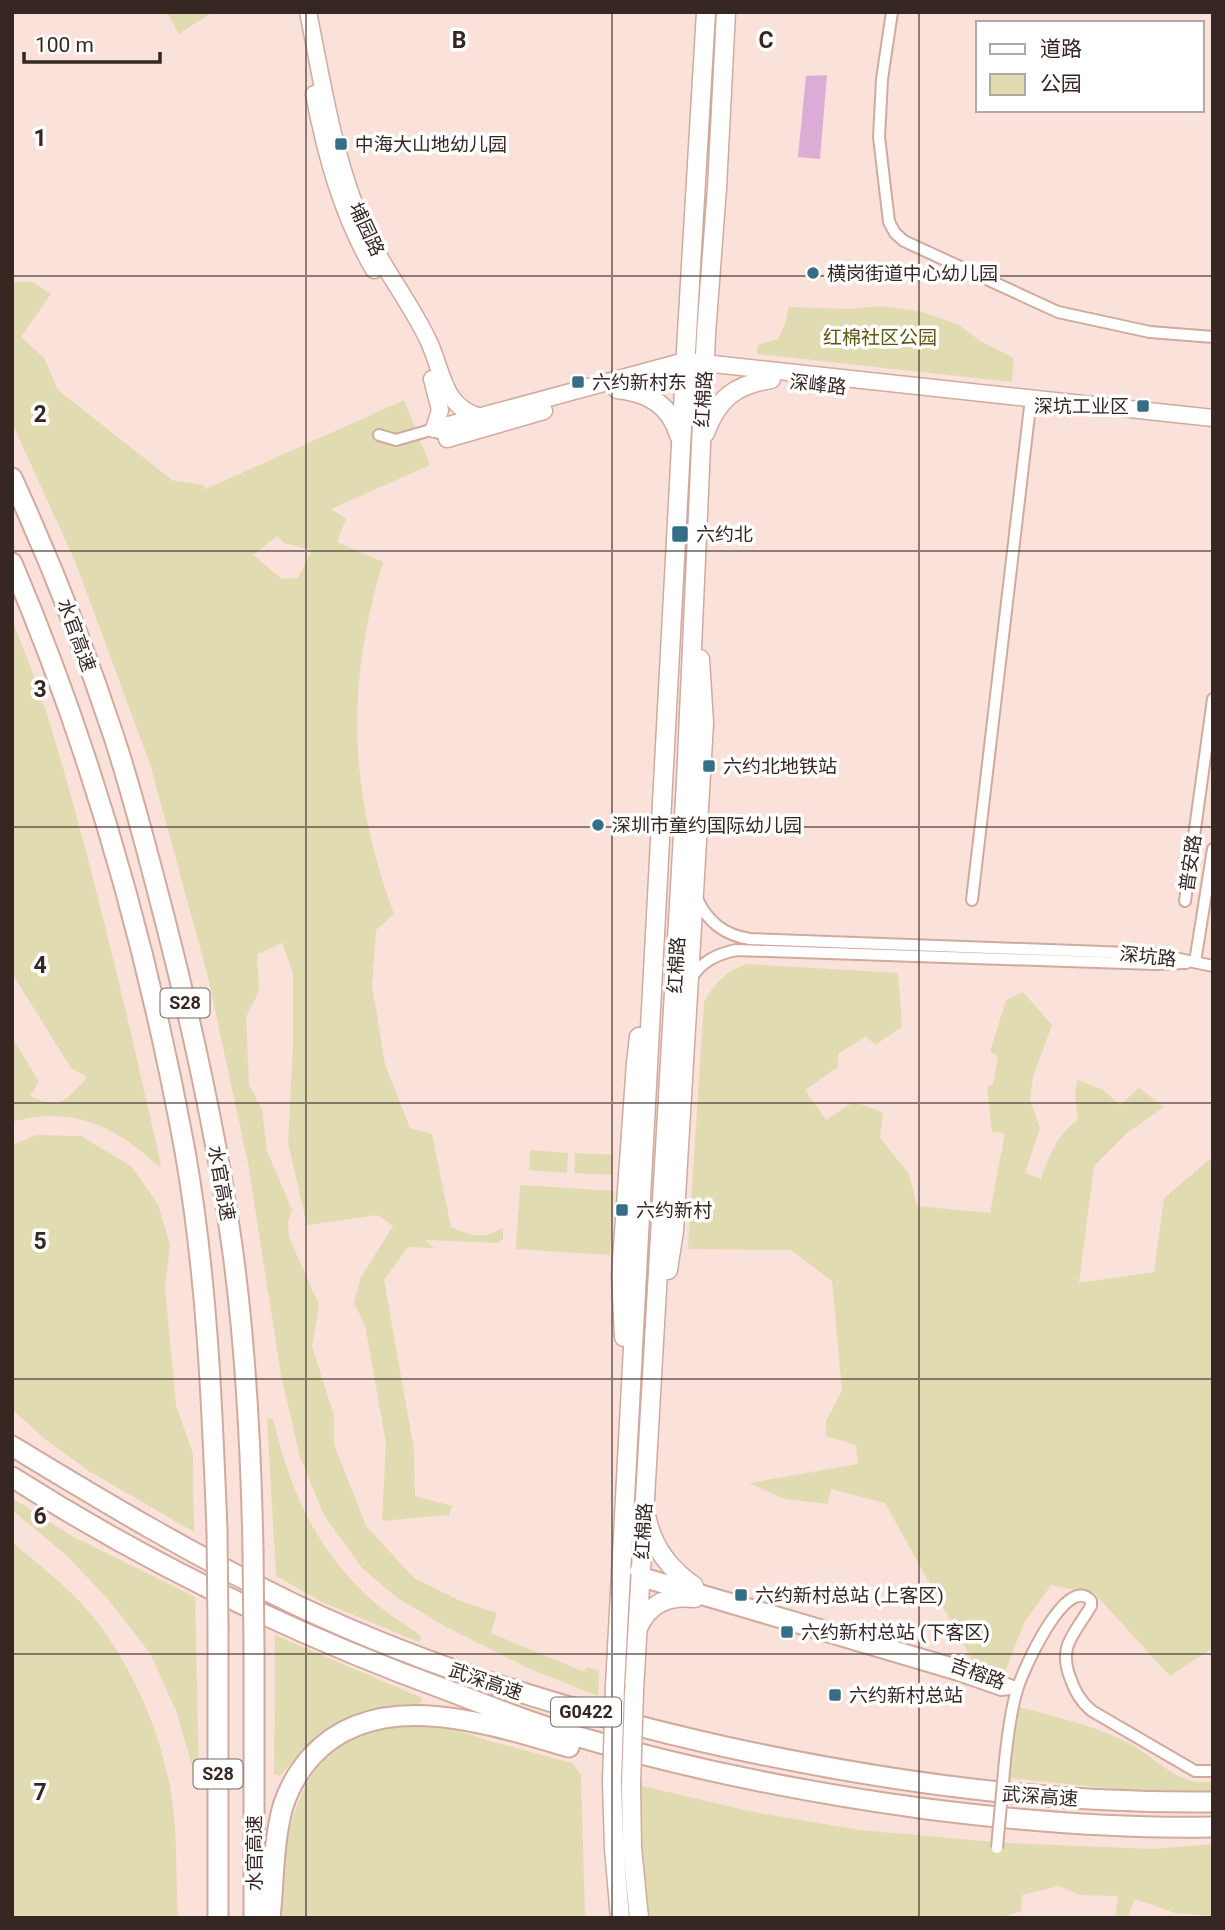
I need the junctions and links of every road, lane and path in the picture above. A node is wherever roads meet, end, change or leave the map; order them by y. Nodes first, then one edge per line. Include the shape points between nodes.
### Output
1 (298, 12) edge
2 (308, 12) edge
3 (706, 12) edge
4 (726, 12) edge
5 (892, 12) edge
6 (1213, 337) edge
7 (685, 365) junction
8 (704, 367) junction
9 (771, 379) junction
10 (617, 389) junction
11 (1031, 402) junction
12 (481, 417) junction
13 (1213, 418) edge
14 (1213, 426) edge
15 (440, 434) junction
16 (379, 435) dead end
17 (681, 441) junction
18 (701, 453) junction
19 (12, 478) edge
20 (12, 563) edge
21 (693, 620) junction
22 (1213, 699) edge
23 (1213, 849) edge
24 (695, 882) junction
25 (972, 900) dead end
26 (1185, 901) dead end
27 (1195, 962) junction
28 (1213, 966) edge
29 (688, 986) junction
30 (653, 1352) junction
31 (12, 1446) edge
32 (12, 1477) edge
33 (644, 1506) junction
34 (621, 1571) junction
35 (640, 1576) junction
36 (694, 1592) junction
37 (637, 1631) junction
38 (1017, 1688) junction
39 (1213, 1771) edge
40 (740, 1778) junction
41 (1213, 1802) edge
42 (1213, 1827) edge
43 (997, 1848) dead end
44 (218, 1918) edge
45 (254, 1918) edge
46 (270, 1918) edge
47 (620, 1918) edge
48 (639, 1918) edge

1 - 15 street, 埔园路 via 341,201 359,244 420,345 440,410
2 - 12 street, 埔园路 via 336,145 365,230 429,341 449,396 463,410
3 - 7 main road, 红棉路
4 - 8 main road, 红棉路
5 - 6 street via 879,137 889,222 895,233 1058,312 1150,332
7 - 8 street, 深峰路
7 - 10 street, 深峰路
7 - 12 street, 深峰路
7 - 17 main road, 红棉路
8 - 9 street, 深峰路
8 - 11 street, 深峰路
8 - 18 main road, 红棉路
9 - 11 street, 深峰路
9 - 18 main road via 751,382 724,399 709,423
10 - 15 street, 深峰路
10 - 17 main road via 649,396 660,404 676,425
11 - 13 street, 深峰路
11 - 14 street, 深峰路
11 - 25 street
12 - 15 street, 深峰路
15 - 16 street, 深峰路 via 396,440
17 - 34 main road, 红棉路
18 - 21 main road, 红棉路
19 - 45 highway, 水官高速 / S28, bridge via 60,589 115,739 144,838 200,1063 232,1247 252,1492
20 - 44 highway, 水官高速 / S28, bridge via 82,746 137,939 185,1152 211,1380 217,1530
21 - 24 main road via 704,697
21 - 30 main road, 红棉路
22 - 26 street, 普安路
23 - 27 street
24 - 27 street, 深坑路 via 697,898 711,922 735,937 1155,954
24 - 29 main road
27 - 28 street
27 - 29 street, 深坑路 via 736,950 710,959
29 - 30 main road via 674,1231
30 - 33 main road, 红棉路
31 - 41 highway, 武深高速 / G0422 via 203,1557 298,1606 459,1672 552,1703 747,1752 975,1791 1094,1801
32 - 40 highway, 武深高速 / G0422 via 202,1585 355,1655 569,1734
33 - 35 main road, 红棉路
33 - 36 main road via 663,1556
34 - 35 street, 吉榕路
34 - 47 main road, 红棉路, bridge via 612,1782
35 - 36 street, 吉榕路
35 - 37 main road, 红棉路
36 - 37 main road via 659,1602
36 - 38 street, 吉榕路 via 990,1686
37 - 48 main road, 红棉路, bridge via 631,1786
38 - 39 street via 1035,1646 1065,1604 1072,1597 1088,1596 1091,1606 1066,1646 1064,1664 1083,1704 1186,1766
38 - 43 street, bridge
40 - 42 highway, 武深高速 / G0422 via 883,1803 1015,1819
40 - 46 highway via 630,1764 450,1718 395,1715 365,1721 324,1742 294,1779 277,1836

